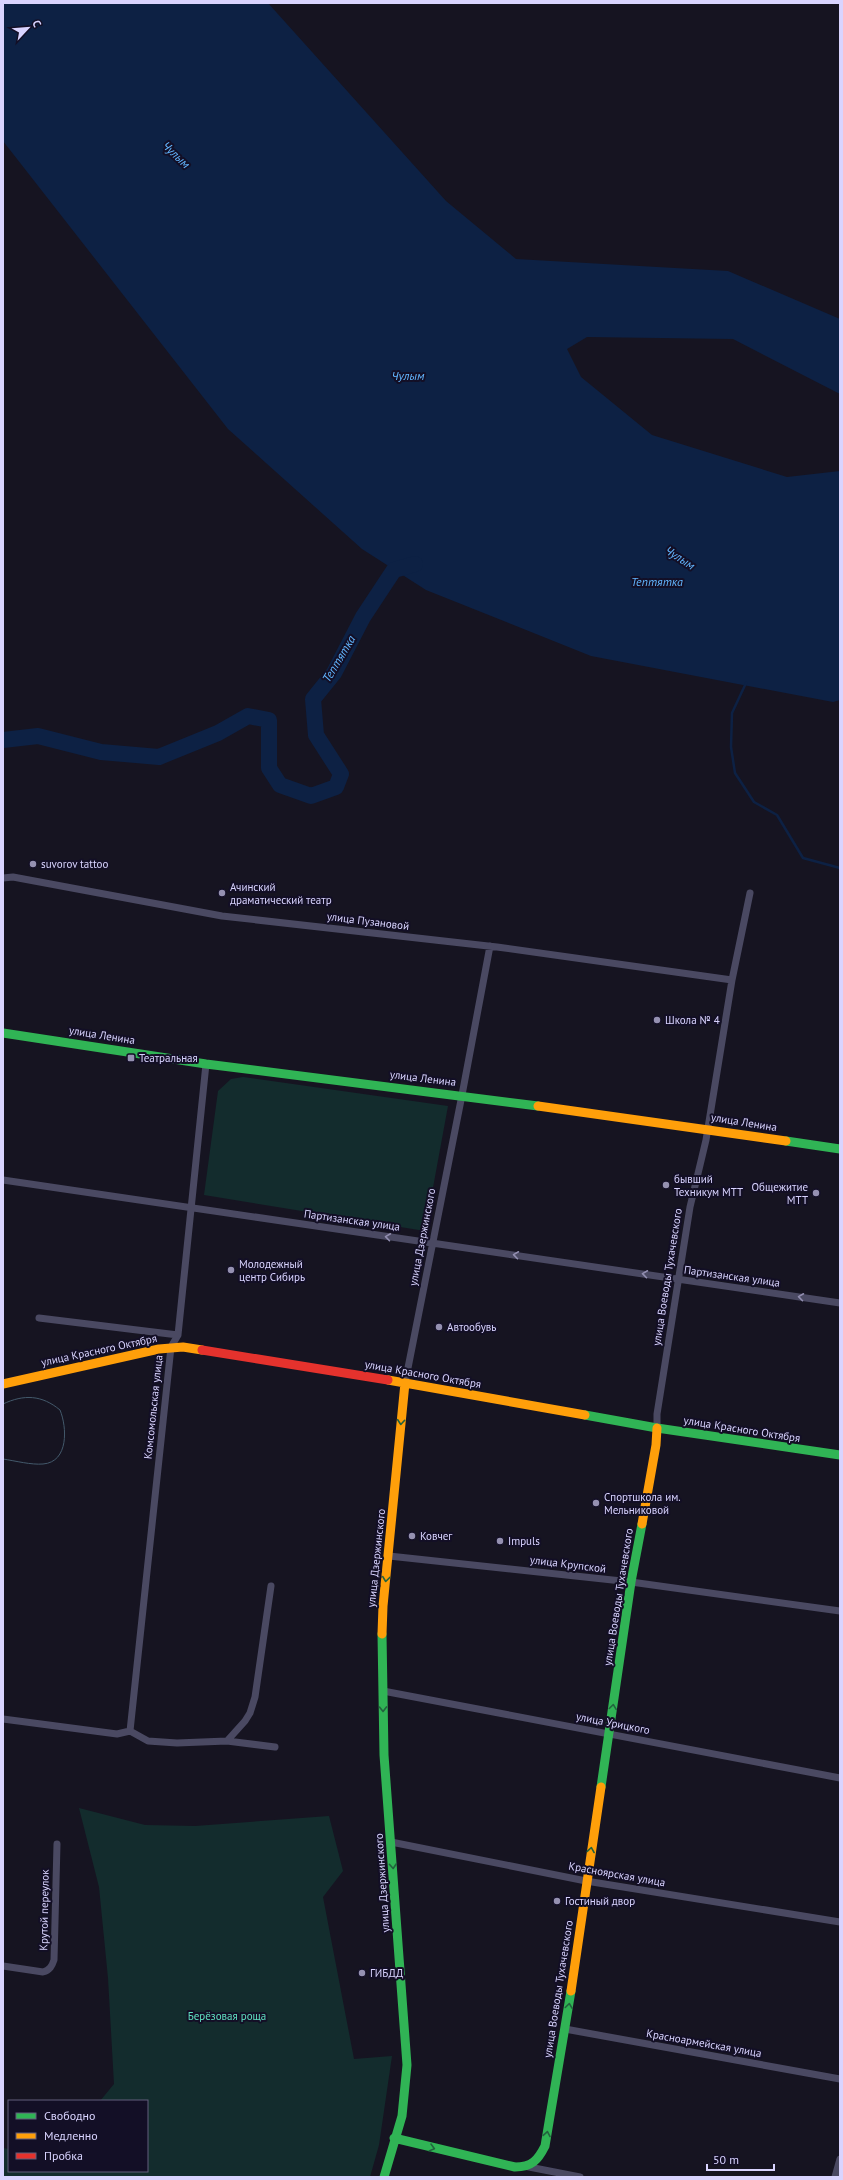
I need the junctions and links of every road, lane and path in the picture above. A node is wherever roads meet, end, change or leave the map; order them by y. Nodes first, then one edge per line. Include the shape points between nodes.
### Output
1 (3, 878) edge
2 (750, 893) dead end
3 (490, 946) junction
4 (732, 980) junction
5 (3, 1033) edge
6 (206, 1064) junction
7 (462, 1095) junction
8 (707, 1129) junction
9 (840, 1149) edge
10 (3, 1180) edge
11 (192, 1208) junction
12 (433, 1243) junction
13 (678, 1279) junction
14 (840, 1303) edge
15 (39, 1318) dead end
16 (178, 1335) junction
17 (171, 1347) junction
18 (405, 1383) junction
19 (3, 1384) edge
20 (657, 1428) junction
21 (840, 1455) edge
22 (389, 1556) junction
23 (631, 1582) junction
24 (271, 1586) dead end
25 (840, 1611) edge
26 (382, 1691) junction
27 (3, 1719) edge
28 (130, 1731) junction
29 (609, 1734) junction
30 (227, 1741) junction
31 (275, 1747) dead end
32 (840, 1778) edge
33 (391, 1842) junction
34 (57, 1844) dead end
35 (586, 1880) junction
36 (840, 1922) edge
37 (3, 1966) edge
38 (565, 2029) junction
39 (840, 2079) edge
40 (394, 2138) junction
41 (840, 2158) edge
42 (529, 2167) junction
43 (384, 2177) edge
44 (580, 2177) edge
45 (835, 2177) edge

1 - 3 street, улица Пузановой via 13,877 96,891 222,916
2 - 4 street, улица Воеводы Тухачевского
3 - 4 street, улица Пузановой
3 - 7 street, улица Дзержинского
4 - 8 street, улица Воеводы Тухачевского
5 - 6 main road, улица Ленина
6 - 7 main road, улица Ленина
6 - 11 street, Комсомольская улица
7 - 8 main road, улица Ленина
7 - 12 street, улица Дзержинского
8 - 9 main road, улица Ленина
8 - 13 street, улица Воеводы Тухачевского
10 - 11 street, Партизанская улица
12 -> 11 street, Партизанская улица
11 - 16 street, Комсомольская улица
13 -> 12 street, Партизанская улица
12 - 18 street, улица Дзержинского
14 -> 13 street, Партизанская улица
13 - 20 street, улица Воеводы Тухачевского
15 - 16 street
16 - 17 street, Комсомольская улица
17 - 18 main road, улица Красного Октября
17 - 19 main road, улица Красного Октября
17 - 28 street, Комсомольская улица
18 - 20 main road, улица Красного Октября
18 -> 22 main road, улица Дзержинского
20 - 21 main road, улица Красного Октября
20 - 23 main road, улица Воеводы Тухачевского
22 - 23 street, улица Крупской
22 -> 26 main road, улица Дзержинского via 382,1606
23 - 25 street, улица Крупской
29 -> 23 main road, улица Воеводы Тухачевского
24 - 30 street via 253,1705 246,1721
26 - 29 street, улица Урицкого
26 -> 33 main road, улица Дзержинского
27 - 28 street via 117,1734
28 - 30 street via 148,1741
29 - 32 street, улица Урицкого
35 -> 29 main road, улица Воеводы Тухачевского
30 - 31 street
33 - 35 street, Красноярская улица
33 -> 40 main road, улица Дзержинского via 407,2065 402,2116
34 - 37 street, Крутой переулок via 54,1960 48,1970 43,1972
35 - 36 street, Красноярская улица
38 -> 35 main road, улица Воеводы Тухачевского
38 - 39 street, Красноармейская улица
42 -> 38 main road, улица Воеводы Тухачевского via 536,2163 544,2146
40 -> 42 main road via 515,2167
40 - 43 main road, улица Дзержинского
41 - 45 street
42 - 44 street

